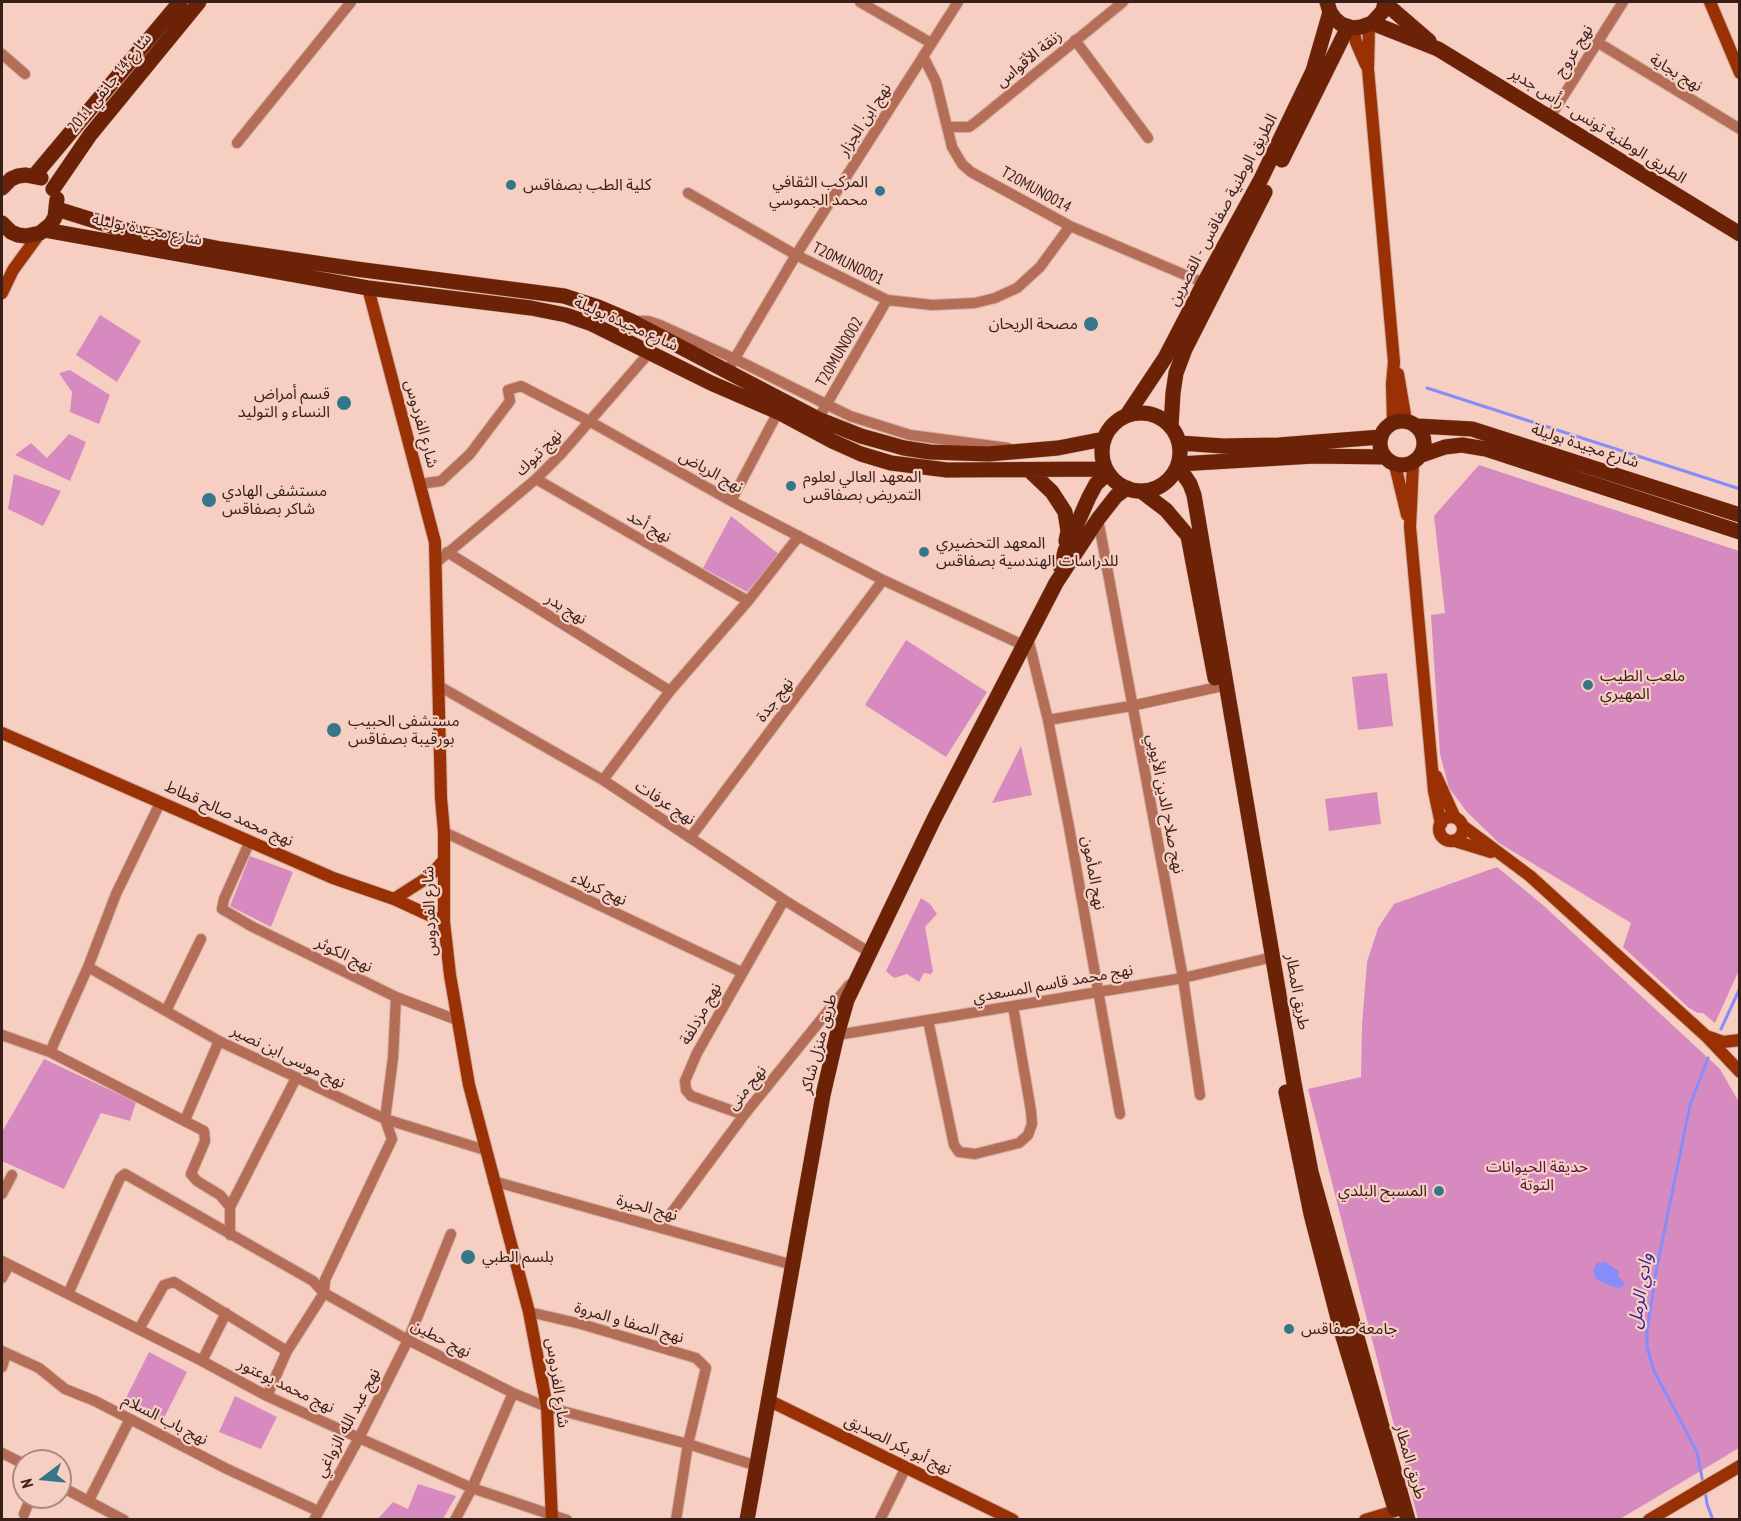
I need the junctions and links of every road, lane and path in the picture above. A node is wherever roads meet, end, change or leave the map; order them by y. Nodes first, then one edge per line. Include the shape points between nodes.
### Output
1 (180, 2) edge
2 (199, 2) edge
3 (351, 2) edge
4 (860, 2) edge
5 (958, 2) edge
6 (1123, 2) edge
7 (1385, 2) edge
8 (1623, 2) edge
9 (1710, 2) edge
10 (1328, 7) edge
11 (1371, 24) junction
12 (1351, 27) junction
13 (1076, 40) junction
14 (1597, 42) junction
15 (931, 43) junction
16 (1438, 50) junction
17 (2, 54) edge
18 (923, 56) junction
19 (1368, 69) junction
20 (26, 74) dead end
21 (1740, 74) edge
22 (1551, 117) junction
23 (948, 127) junction
24 (1740, 129) edge
25 (1148, 138) dead end
26 (237, 144) dead end
27 (34, 176) junction
28 (5, 181) edge
29 (53, 189) junction
30 (688, 193) dead end
31 (57, 209) junction
32 (2, 223) edge
33 (1070, 226) junction
34 (43, 232) junction
35 (1740, 234) edge
36 (796, 255) junction
37 (1204, 283) junction
38 (2, 293) edge
39 (369, 293) junction
40 (887, 300) junction
41 (649, 353) junction
42 (731, 365) junction
43 (827, 405) junction
44 (778, 412) junction
45 (1127, 414) junction
46 (818, 419) junction
47 (589, 422) junction
48 (1406, 423) junction
49 (1171, 426) junction
50 (1380, 437) junction
51 (1104, 439) junction
52 (1180, 443) junction
53 (1029, 451) junction
54 (1417, 459) junction
55 (1390, 461) junction
56 (1179, 465) junction
57 (1030, 471) junction
58 (1107, 471) junction
59 (536, 479) junction
60 (420, 484) junction
61 (1134, 490) junction
62 (730, 501) junction
63 (1740, 514) edge
64 (1098, 519) junction
65 (1410, 527) junction
66 (1740, 532) edge
67 (799, 536) junction
68 (1065, 551) junction
69 (447, 552) junction
70 (436, 561) junction
71 (883, 580) junction
72 (1056, 584) junction
73 (747, 601) junction
74 (1026, 642) junction
75 (439, 686) junction
76 (1222, 686) junction
77 (670, 691) junction
78 (1131, 706) junction
79 (1048, 720) junction
80 (2, 733) edge
81 (1433, 770) junction
82 (603, 780) junction
83 (160, 803) junction
84 (1459, 822) junction
85 (1441, 824) junction
86 (444, 832) junction
87 (690, 838) junction
88 (250, 841) junction
89 (1455, 841) junction
90 (1504, 856) junction
91 (444, 860) junction
92 (394, 899) junction
93 (784, 900) junction
94 (444, 922) junction
95 (201, 939) dead end
96 (869, 952) junction
97 (1268, 958) junction
98 (88, 967) junction
99 (861, 970) junction
100 (741, 972) junction
101 (1183, 978) junction
102 (1098, 991) junction
103 (396, 997) junction
104 (1013, 1006) junction
105 (166, 1011) junction
106 (457, 1020) junction
107 (928, 1020) junction
108 (2, 1035) edge
109 (837, 1035) junction
110 (1706, 1036) junction
111 (219, 1041) junction
112 (1740, 1041) edge
113 (50, 1052) junction
114 (1737, 1068) edge
115 (296, 1078) junction
116 (1200, 1095) dead end
117 (1120, 1114) dead end
118 (744, 1116) junction
119 (385, 1119) junction
120 (185, 1120) junction
121 (485, 1150) junction
122 (12, 1175) dead end
123 (493, 1181) junction
124 (2, 1194) edge
125 (230, 1206) junction
126 (661, 1227) junction
127 (451, 1234) dead end
128 (230, 1235) junction
129 (5, 1263) edge
130 (793, 1265) junction
131 (2, 1278) edge
132 (324, 1293) junction
133 (68, 1294) junction
134 (529, 1312) junction
135 (226, 1313) junction
136 (139, 1329) junction
137 (408, 1340) junction
138 (287, 1351) junction
139 (4, 1353) edge
140 (202, 1360) junction
141 (2, 1367) edge
142 (513, 1393) junction
143 (267, 1396) junction
144 (768, 1400) junction
145 (547, 1407) junction
146 (130, 1419) junction
147 (359, 1438) junction
148 (688, 1444) junction
149 (757, 1466) junction
150 (1740, 1466) edge
151 (906, 1467) junction
152 (472, 1488) junction
153 (72, 1492) edge
154 (89, 1500) junction
155 (26, 1509) edge
156 (24, 1514) dead end
157 (316, 1515) edge
158 (1401, 1515) edge
159 (552, 1516) edge
160 (124, 1520) edge
161 (455, 1520) edge
162 (567, 1520) edge
163 (676, 1520) edge
164 (747, 1520) edge
165 (880, 1520) edge
166 (1013, 1520) edge
167 (1365, 1520) edge
168 (1649, 1520) edge

1 - 27 main road, شارع 14 جانفي 2011
2 - 29 main road, شارع 14 جانفي 2011 via 90,135
3 - 26 street
4 - 15 street
5 - 15 street, نهج ابن الجزار
6 - 13 street, زنقة الأقواس
7 - 11 main road
7 - 16 main road, الطريق الوطنية تونس - رأس جدير
8 - 14 street, نهج عروج
9 - 21 street
10 - 12 main road via 1335,19
10 - 37 main road, الطريق الوطنية صفاقس - القصرين via 1319,55 1309,81
11 - 12 main road
11 - 16 main road, الطريق الوطنية تونس - رأس جدير
11 - 19 street
12 - 19 street
12 - 49 main road, الطريق الوطنية صفاقس - القصرين via 1185,349 1176,373
13 - 23 street, زنقة الأقواس via 969,127
13 - 25 street
14 - 22 street, نهج عروج
14 - 24 street, نهج بجاية
15 - 18 street, نهج ابن الجزار
16 - 22 main road, الطريق الوطنية تونس - رأس جدير
17 - 20 street
18 - 23 street, T20MUN0014 via 936,82
18 - 36 street, نهج ابن الجزار
19 - 48 street via 1394,362
22 - 35 main road, الطريق الوطنية تونس - رأس جدير
23 - 33 street, T20MUN0014 via 956,156 971,171
27 - 28 main road
27 - 29 main road
29 - 31 main road
30 - 36 street
31 - 34 main road
31 - 42 main road, شارع مجيدة بوليلة via 121,229 221,249 564,296
32 - 34 main road, شارع مجيدة بوليلة via 18,235
33 - 37 street, T20MUN0014
33 - 40 street, T20MUN0001 via 1029,279 1006,294 957,305
34 - 38 street via 13,270
34 - 39 main road, شارع مجيدة بوليلة
36 - 40 street, T20MUN0001
36 - 42 street, نهج ابن الجزار
37 - 45 main road, الطريق الوطنية صفاقس - القصرين via 1165,358
39 - 41 main road, شارع مجيدة بوليلة via 531,308 566,315
39 - 60 street, شارع الفردوس
40 - 43 street, T20MUN0002
41 - 44 main road, شارع مجيدة بوليلة
41 - 47 street, نهج تبوك
42 - 43 street, شارع مجيدة بوليلة
42 - 46 main road, شارع مجيدة بوليلة
43 - 46 street, T20MUN0002
43 - 53 street, شارع مجيدة بوليلة via 910,435
44 - 57 main road, شارع مجيدة بوليلة via 832,441 891,463 947,470
44 - 62 street
45 - 49 main road via 1151,413
45 - 51 main road via 1113,424
46 - 53 main road, شارع مجيدة بوليلة via 861,436 930,452
47 - 59 street, نهج تبوك
47 - 60 street, نهج الرياض via 521,386 516,387 508,390 510,401 470,454 441,481
47 - 62 street, نهج الرياض
48 - 50 main road via 1383,431
48 - 54 main road via 1424,437 1424,449
48 - 63 main road, شارع مجيدة بوليلة via 1472,429
49 - 52 main road
50 - 52 main road via 1279,445
50 - 55 main road
51 - 53 main road, شارع مجيدة بوليلة
51 - 58 main road
52 - 56 main road
54 - 55 main road, شارع مجيدة بوليلة via 1407,465
54 - 65 street
54 - 66 main road, شارع مجيدة بوليلة via 1445,447 1486,449
55 - 56 main road, شارع مجيدة بوليلة via 1314,456
55 - 65 street
56 - 61 main road via 1172,476 1153,490
56 - 76 main road, طريق المطار via 1194,495
57 - 58 main road, شارع مجيدة بوليلة
57 - 68 main road via 1052,492 1065,512
58 - 61 main road via 1116,482
58 - 68 main road, طريق منزل شاكر via 1089,497
59 - 69 street, نهج تبوك
59 - 73 street, نهج أحد
60 - 70 street, شارع الفردوس
61 - 64 main road, طريق منزل شاكر via 1116,496
61 - 76 main road, طريق المطار via 1166,510 1191,543
62 - 67 street, نهج الرياض
64 - 72 main road, طريق منزل شاكر
64 - 78 street, نهج صلاح الدين الأيوبي
65 - 81 street
67 - 71 street, نهج الرياض
67 - 73 street
68 - 72 main road, طريق منزل شاكر
69 - 70 street, نهج تبوك
69 - 77 street, نهج بدر
70 - 75 street, شارع الفردوس
71 - 74 street, نهج الرياض
71 - 87 street, نهج جدة
72 - 74 main road, طريق منزل شاكر
73 - 77 street
74 - 79 street, نهج المأمون
74 - 96 main road, طريق منزل شاكر
75 - 82 street, نهج عرفات
75 - 86 street, شارع الفردوس
76 - 78 street
76 - 97 main road, طريق المطار
77 - 82 street
78 - 79 street
78 - 101 street, نهج صلاح الدين الأيوبي
79 - 102 street, نهج المأمون
80 - 83 street, نهج محمد صالح قطاط
81 - 84 street
81 - 85 street
82 - 87 street, نهج عرفات
83 - 88 street, نهج محمد صالح قطاط
83 - 98 street
84 - 85 street via 1447,818
84 - 89 street via 1461,837
84 - 90 street
85 - 89 street via 1441,836
86 - 91 street, شارع الفردوس
86 - 100 street, نهج كربلاء
87 - 93 street, نهج عرفات
88 - 92 street, نهج محمد صالح قطاط via 333,878
88 - 103 street, نهج الكوثر via 222,909
89 - 90 street
90 - 110 street
91 - 92 street via 430,876
91 - 94 street, شارع الفردوس
92 - 94 street, نهج محمد صالح قطاط
93 - 96 street, نهج عرفات
93 - 100 street, نهج مزدلفة
94 - 106 street, شارع الفردوس
95 - 105 street
96 - 99 main road, طريق منزل شاكر
97 - 101 street, نهج محمد قاسم المسعدي
97 - 158 main road, طريق المطار via 1293,1130 1311,1214 1341,1329
98 - 105 street, نهج موسى ابن نصير
98 - 113 street
99 - 109 main road, طريق منزل شاكر
99 - 118 street, نهج منى
100 - 118 street, نهج مزدلفة via 685,1081 691,1096
101 - 102 street, نهج محمد قاسم المسعدي
101 - 116 street, نهج صلاح الدين الأيوبي
102 - 104 street, نهج محمد قاسم المسعدي
102 - 117 street, نهج المأمون
103 - 106 street, نهج الكوثر
103 - 119 street
104 - 107 street, نهج محمد قاسم المسعدي
104 - 107 street via 1032,1124 1019,1143 975,1154 959,1152 954,1145
105 - 111 street, نهج موسى ابن نصير
106 - 121 street, شارع الفردوس
107 - 109 street, نهج محمد قاسم المسعدي
108 - 113 street
109 - 130 main road, طريق منزل شاكر
110 - 112 street via 1723,1042
110 - 114 street
111 - 115 street, نهج موسى ابن نصير
111 - 120 street
112 - 114 street via 1734,1052
113 - 120 street
115 - 119 street, نهج موسى ابن نصير
115 - 125 street
118 - 126 street, نهج منى
119 - 121 street, نهج موسى ابن نصير
119 - 132 street via 392,1139 325,1280
120 - 125 street via 204,1131 205,1141 191,1174
121 - 123 street, شارع الفردوس
122 - 124 street
123 - 126 street, نهج الحيرة
123 - 134 street, شارع الفردوس
125 - 128 street
126 - 130 street, نهج الحيرة
127 - 137 street, نهج عبد الله الزواغي
128 - 132 street, نهج حطين via 313,1281
128 - 133 street, نهج حطين via 125,1174
129 - 131 street
129 - 133 street, نهج محمد بوعتور
130 - 144 main road, طريق منزل شاكر
132 - 137 street, نهج حطين
132 - 138 street
133 - 136 street, نهج محمد بوعتور
134 - 145 street, شارع الفردوس
134 - 148 street, نهج الصفا و المروة via 696,1358 706,1368
135 - 136 street via 174,1282 164,1285
135 - 138 street
135 - 140 street
136 - 140 street, نهج محمد بوعتور
137 - 142 street, نهج حطين
137 - 147 street, نهج عبد الله الزواغي
138 - 143 street
139 - 141 street
139 - 146 street, نهج باب السلام via 39,1368 65,1389
140 - 143 street, نهج محمد بوعتور
142 - 145 street, نهج حطين
142 - 152 street
143 - 147 street, نهج محمد بوعتور
144 - 149 main road, طريق منزل شاكر
144 - 151 street, نهج أبو بكر الصديق
145 - 148 street, نهج حطين
145 - 159 street, شارع الفردوس
146 - 154 street
146 - 157 street, نهج باب السلام
147 - 152 street, نهج محمد بوعتور
147 - 157 street, نهج عبد الله الزواغي
148 - 149 street, نهج حطين
148 - 163 street, نهج الصفا و المروة
149 - 164 main road, طريق منزل شاكر
150 - 168 street
151 - 165 street
151 - 166 street, نهج أبو بكر الصديق
152 - 159 street, نهج محمد بوعتور
152 - 161 street
153 - 154 street
154 - 160 street
155 - 156 street
158 - 167 street
159 - 162 street, نهج محمد بوعتور

